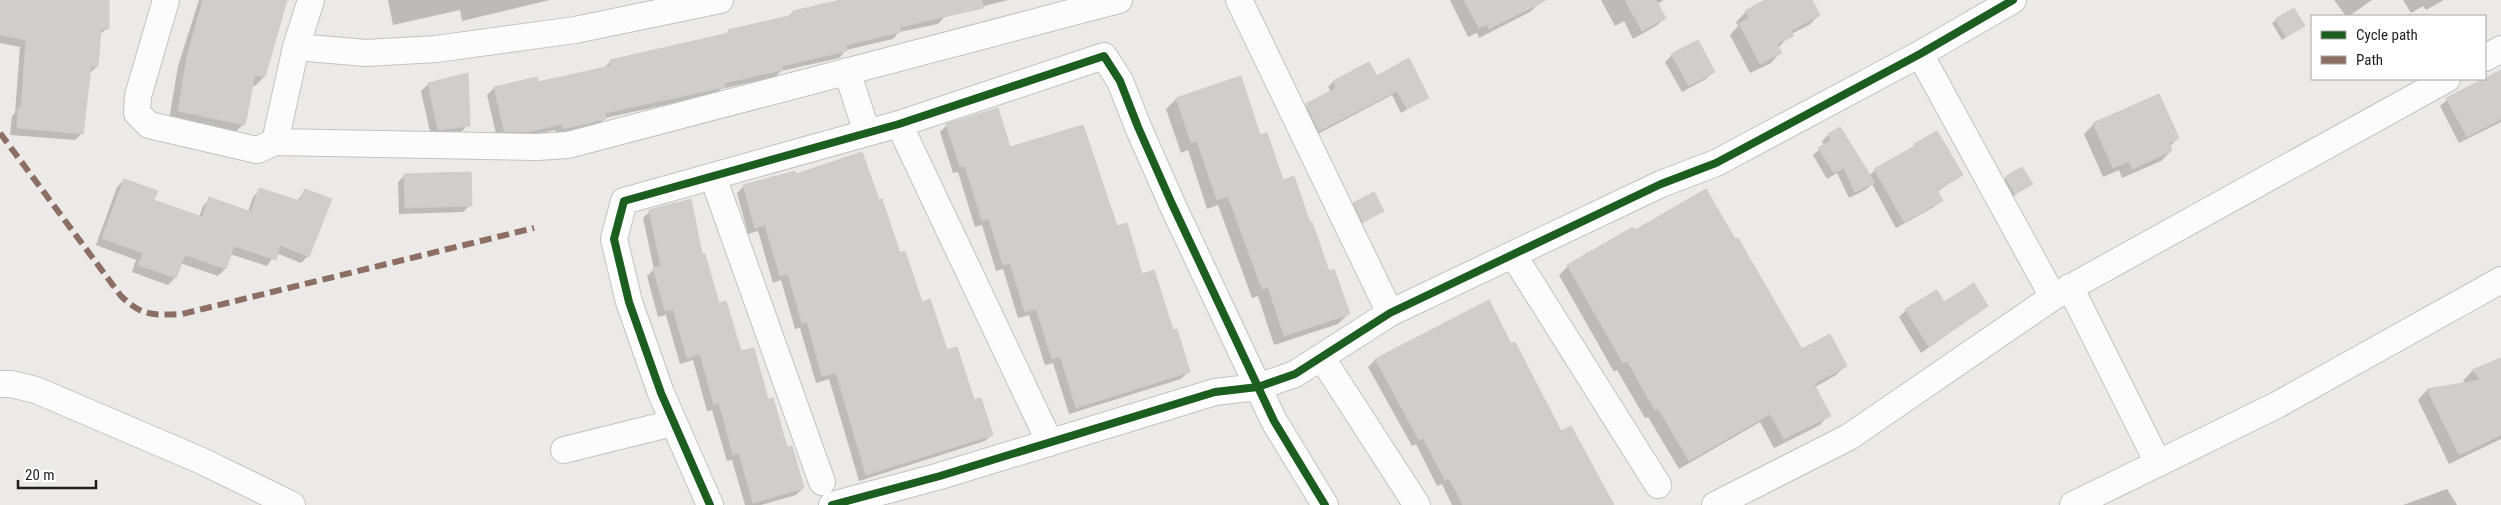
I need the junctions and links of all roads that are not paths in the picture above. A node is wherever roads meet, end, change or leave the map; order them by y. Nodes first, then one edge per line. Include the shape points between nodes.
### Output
1 (166, 0) edge
2 (311, 0) edge
3 (720, 0) edge
4 (1119, 0) edge
5 (1239, 0) edge
6 (2011, 0) edge
7 (296, 47) junction
8 (2501, 49) edge
9 (1920, 54) junction
10 (2486, 57) edge
11 (847, 71) junction
12 (2445, 80) edge
13 (899, 124) junction
14 (867, 133) junction
15 (275, 142) junction
16 (713, 177) junction
17 (1514, 256) junction
18 (2501, 280) edge
19 (2062, 292) junction
20 (1390, 313) junction
21 (1322, 358) junction
22 (0, 384) edge
23 (1258, 387) junction
24 (673, 423) junction
25 (1050, 443) junction
26 (564, 450) dead end
27 (2158, 463) junction
28 (1658, 485) dead end
29 (827, 493) edge
30 (292, 505) edge
31 (710, 505) edge
32 (1325, 505) edge
33 (1417, 505) edge
34 (1715, 505) edge
35 (2072, 505) edge

1 - 15 street via 138,96 137,113 149,126 246,149 257,150
2 - 7 street
3 - 7 street via 575,30 436,50 366,53
4 - 11 street
5 - 20 street
6 - 9 street
7 - 15 street
8 - 10 street
9 - 17 street via 1716,164 1653,188
9 - 19 street
11 - 14 street
11 - 15 street via 568,145
12 - 19 street
13 - 14 street
13 - 23 street via 1104,56 1120,81 1172,204
13 - 25 street
14 - 16 street
16 - 24 street via 624,201 614,239 629,302
16 - 29 street
17 - 20 street
17 - 28 street
18 - 27 street via 2277,405
19 - 27 street
19 - 34 street via 1849,437
20 - 21 street
21 - 23 street via 1295,374
21 - 33 street
22 - 30 street via 36,390 202,461
23 - 25 street via 1214,392
23 - 32 street via 1274,421
24 - 26 street
24 - 31 street
25 - 29 street via 940,476
27 - 35 street

